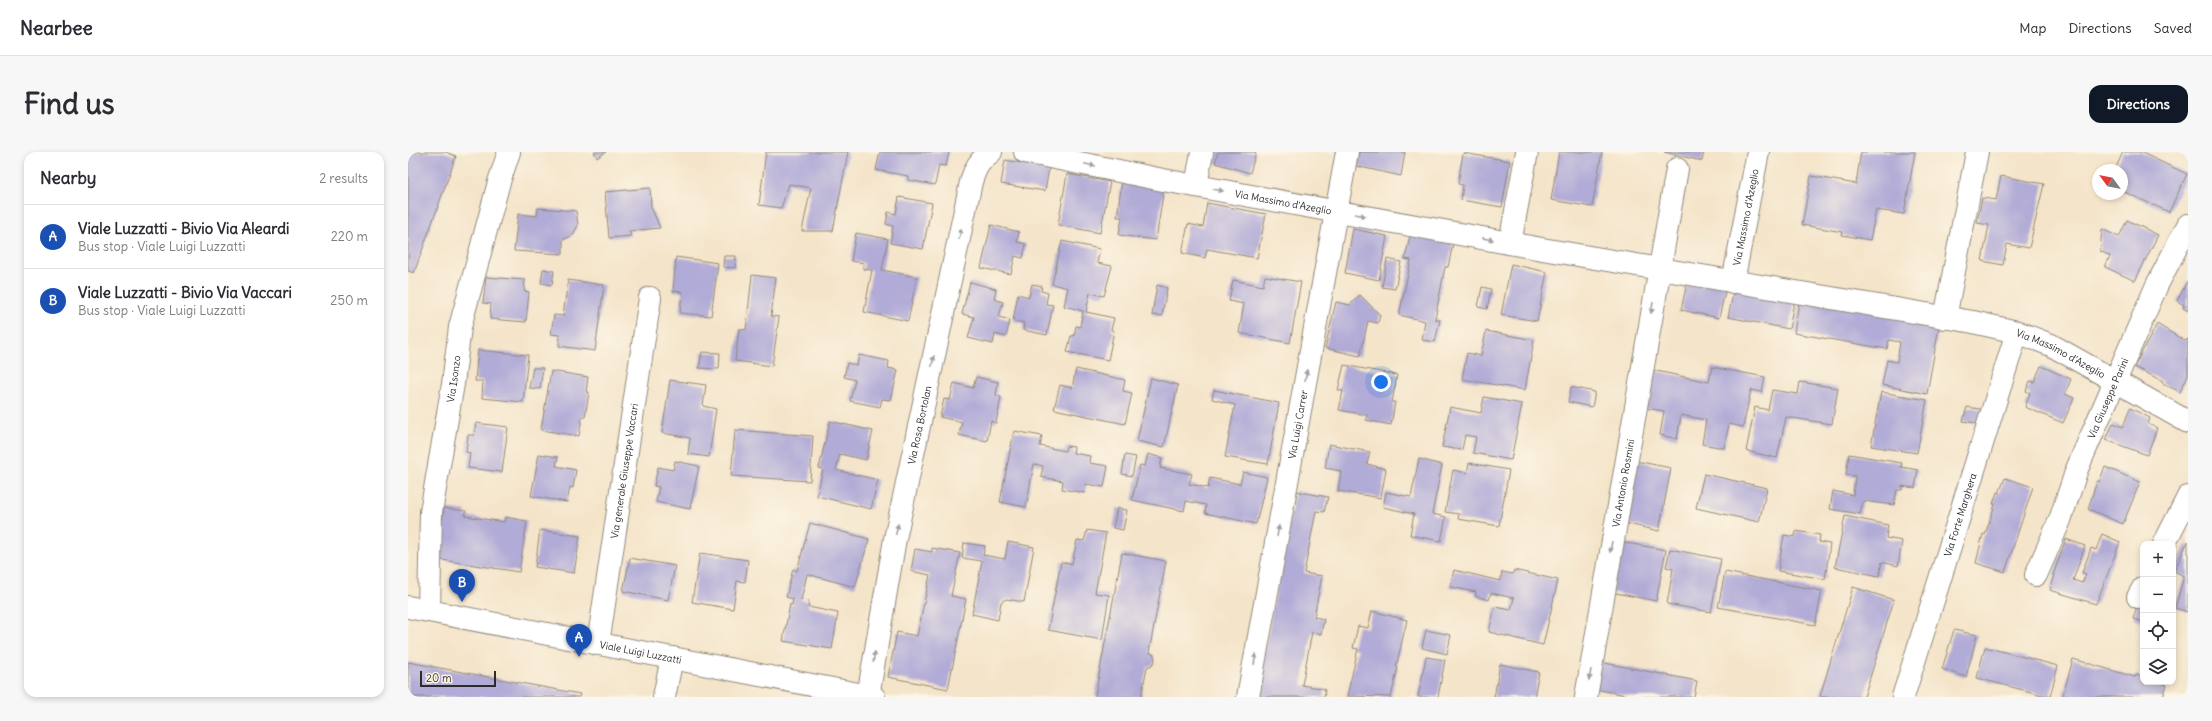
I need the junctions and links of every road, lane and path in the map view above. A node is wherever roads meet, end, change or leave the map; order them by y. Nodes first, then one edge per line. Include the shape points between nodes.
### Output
1 (509, 152) edge
2 (1025, 152) edge
3 (1202, 152) edge
4 (1347, 152) edge
5 (1526, 152) edge
6 (1758, 152) edge
7 (1977, 152) edge
8 (986, 155) edge
9 (1058, 155) edge
10 (1677, 169) dead end
11 (1196, 186) junction
12 (1337, 211) junction
13 (2188, 225) edge
14 (1510, 243) junction
15 (1659, 270) junction
16 (1733, 282) junction
17 (650, 298) dead end
18 (1945, 318) junction
19 (2017, 332) junction
20 (2117, 381) junction
21 (2188, 422) edge
22 (2188, 497) edge
23 (2166, 541) edge
24 (2036, 575) dead end
25 (418, 609) edge
26 (598, 644) junction
27 (672, 658) junction
28 (871, 696) edge
29 (664, 697) edge
30 (1248, 697) edge
31 (1586, 697) edge
32 (1903, 697) edge

1 - 25 street, Via Isonzo via 460,327
2 - 9 street, Via Massimo d'Azeglio
3 - 11 street
4 - 12 street, Via Luigi Carrer
5 - 14 street
6 - 16 street, Via Massimo d'Azeglio
7 - 18 street
28 -> 8 street, Via Rosa Bortolan via 895,539 969,190 975,169
9 -> 11 street, Via Massimo d'Azeglio
10 - 15 street
11 -> 12 street, Via Massimo d'Azeglio
12 -> 14 street, Via Massimo d'Azeglio
30 -> 12 street, Via Luigi Carrer
13 - 20 street, Via Giuseppe Parini via 2157,285
14 - 15 street, Via Massimo d'Azeglio
15 - 16 street, Via Massimo d'Azeglio
15 -> 31 street, Via Antonio Rosmini
16 - 18 street, Via Massimo d'Azeglio
17 - 26 street, Via generale Giuseppe Vaccari
18 - 19 street, Via Massimo d'Azeglio
19 - 20 street, Via Massimo d'Azeglio via 2051,346
19 - 32 street, Via Forte Marghera
20 - 21 street, Via Massimo d'Azeglio
20 - 24 street, Via Giuseppe Parini via 2077,469 2060,520
22 - 23 street
25 - 26 street, Viale Luigi Luzzatti
26 - 27 street, Viale Luigi Luzzatti
27 - 28 street, Viale Luigi Luzzatti
27 - 29 street

